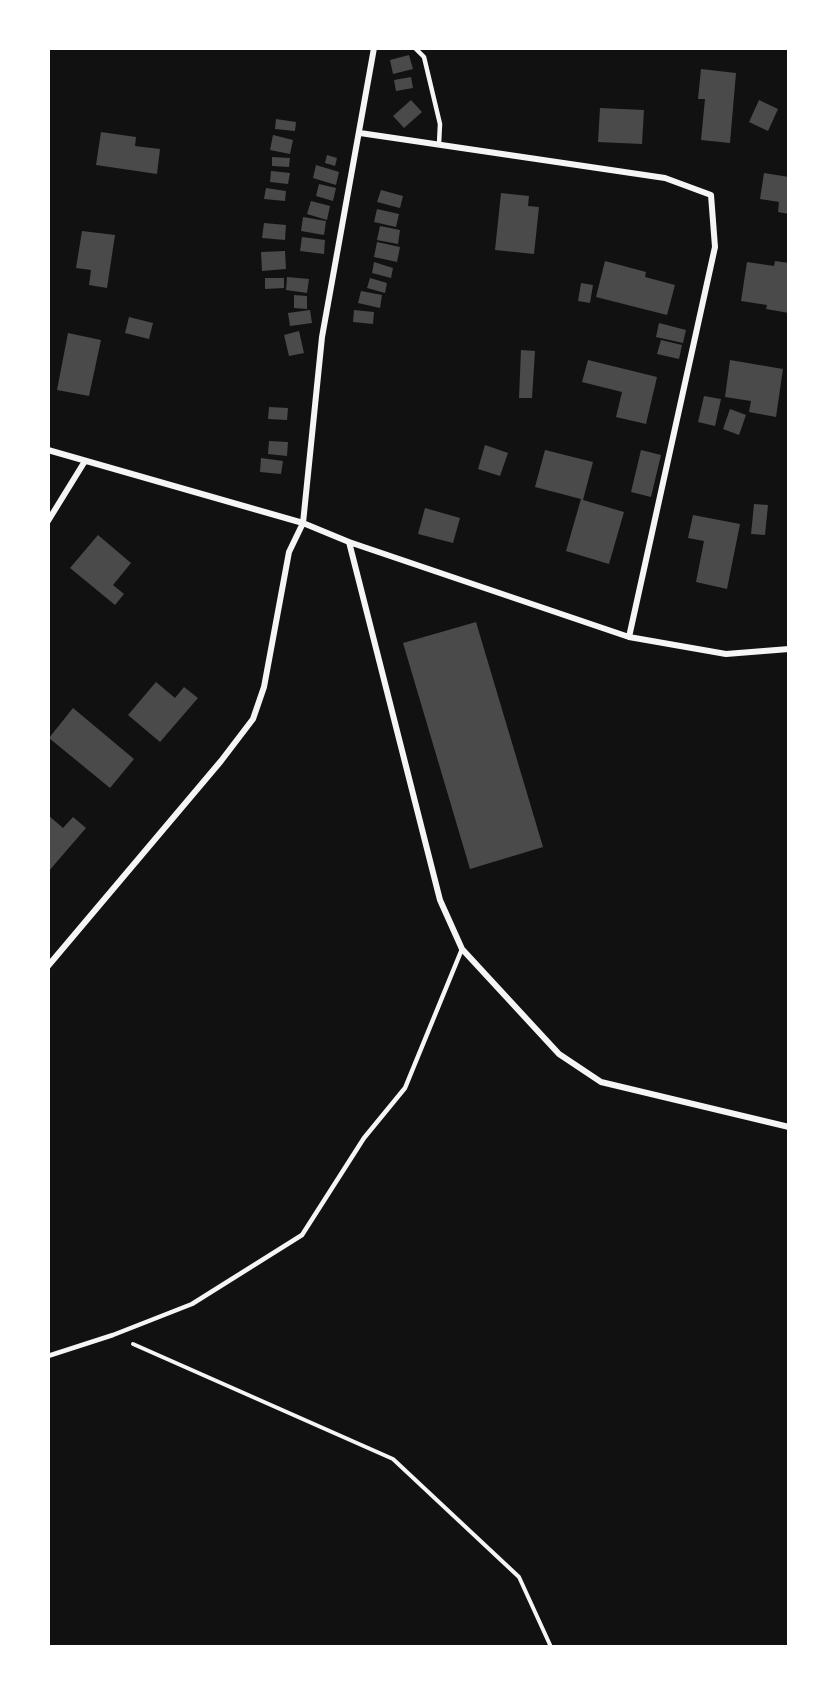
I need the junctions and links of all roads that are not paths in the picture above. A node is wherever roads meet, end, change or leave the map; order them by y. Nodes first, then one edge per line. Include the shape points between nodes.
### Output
1 (374, 48) edge
2 (415, 48) edge
3 (360, 133) junction
4 (439, 144) junction
5 (48, 450) edge
6 (84, 461) junction
7 (48, 521) edge
8 (303, 523) junction
9 (349, 542) junction
10 (629, 637) junction
11 (789, 649) edge
12 (462, 949) junction
13 (48, 966) edge
14 (789, 1127) edge
15 (48, 1356) edge

1 - 3 street
2 - 4 lane via 424,57 440,124
3 - 4 street
3 - 8 street via 322,338
4 - 10 street via 665,178 711,195 715,247
5 - 6 street
6 - 7 street
6 - 8 street
8 - 9 street
8 - 13 street via 290,552 264,687 253,719
9 - 10 street
9 - 12 street via 440,900
10 - 11 street via 726,654
12 - 14 street via 559,1054 601,1082
12 - 15 lane via 405,1088 364,1138 302,1235 192,1304

